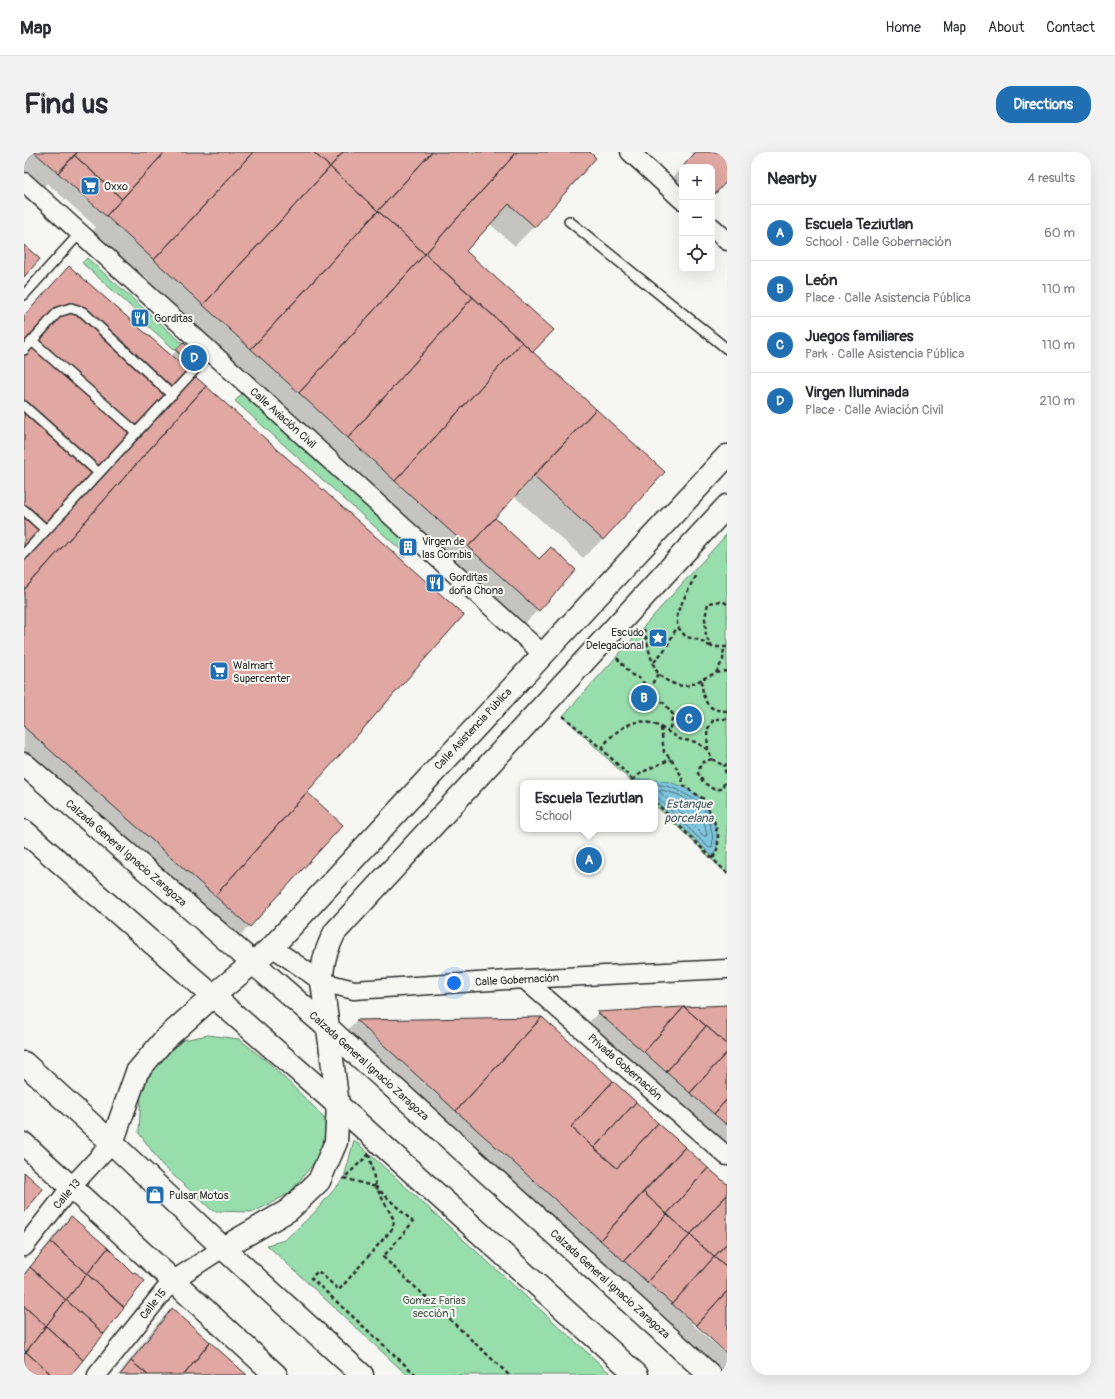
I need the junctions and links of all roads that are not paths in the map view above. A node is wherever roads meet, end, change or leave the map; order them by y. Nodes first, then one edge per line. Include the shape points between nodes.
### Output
1 (630, 152) edge
2 (24, 182) edge
3 (679, 197) edge
4 (568, 221) dead end
5 (715, 230) edge
6 (80, 233) junction
7 (727, 241) edge
8 (24, 295) edge
9 (32, 341) junction
10 (727, 349) edge
11 (24, 350) edge
12 (211, 352) junction
13 (172, 395) junction
14 (24, 406) edge
15 (137, 433) junction
16 (727, 456) edge
17 (99, 473) junction
18 (727, 506) edge
19 (24, 510) edge
20 (46, 530) junction
21 (24, 554) edge
22 (543, 654) junction
23 (24, 764) edge
24 (24, 830) edge
25 (272, 947) junction
26 (252, 963) junction
27 (727, 969) edge
28 (524, 979) junction
29 (322, 982) junction
30 (213, 996) junction
31 (328, 1028) junction
32 (24, 1062) edge
33 (338, 1105) junction
34 (112, 1143) junction
35 (24, 1144) edge
36 (727, 1156) edge
37 (71, 1187) junction
38 (24, 1247) edge
39 (223, 1248) junction
40 (172, 1281) junction
41 (97, 1375) edge
42 (276, 1375) edge
43 (362, 1375) edge
44 (637, 1375) edge
45 (710, 1375) edge

1 - 3 street
2 - 6 street, Calle Aviación Civil
4 - 10 lane
5 - 7 street
6 - 8 lane
6 - 12 street, Calle Aviación Civil
9 - 11 lane
9 - 13 lane via 58,312 71,308 83,312
9 - 15 lane
12 - 13 lane
12 - 22 street, Calle Aviación Civil
13 - 15 lane
14 - 17 lane
15 - 17 lane
16 - 22 main road, Calle Asistencia Pública
17 - 20 lane
18 - 29 main road via 335,932 323,960
19 - 20 lane
20 - 21 lane
22 - 25 main road, Calle Asistencia Pública
23 - 26 main road, Calzada General Ignacio Zaragoza
24 - 30 main road
25 - 26 main road, Calle Asistencia Pública
25 - 29 street, Calle Gobernación
26 - 30 main road, Calle Asistencia Pública
26 - 31 main road, Calzada General Ignacio Zaragoza
27 - 28 street, Calle Gobernación
28 - 29 street, Calle Gobernación via 354,990
28 - 36 street, Privada Gobernación
29 - 31 main road
30 - 33 main road
30 - 34 main road, Calle Asistencia Pública via 164,1040 137,1072
31 - 33 main road
31 - 45 main road, Calzada General Ignacio Zaragoza
32 - 34 main road
33 - 39 main road via 336,1142 319,1181 289,1210
33 - 44 main road
34 - 37 street, Calle 13
34 - 39 main road
35 - 37 main road
37 - 38 street, Calle 13
37 - 40 main road
39 - 40 street, Calle 15
39 - 43 main road
40 - 41 street, Calle 15
40 - 42 main road

